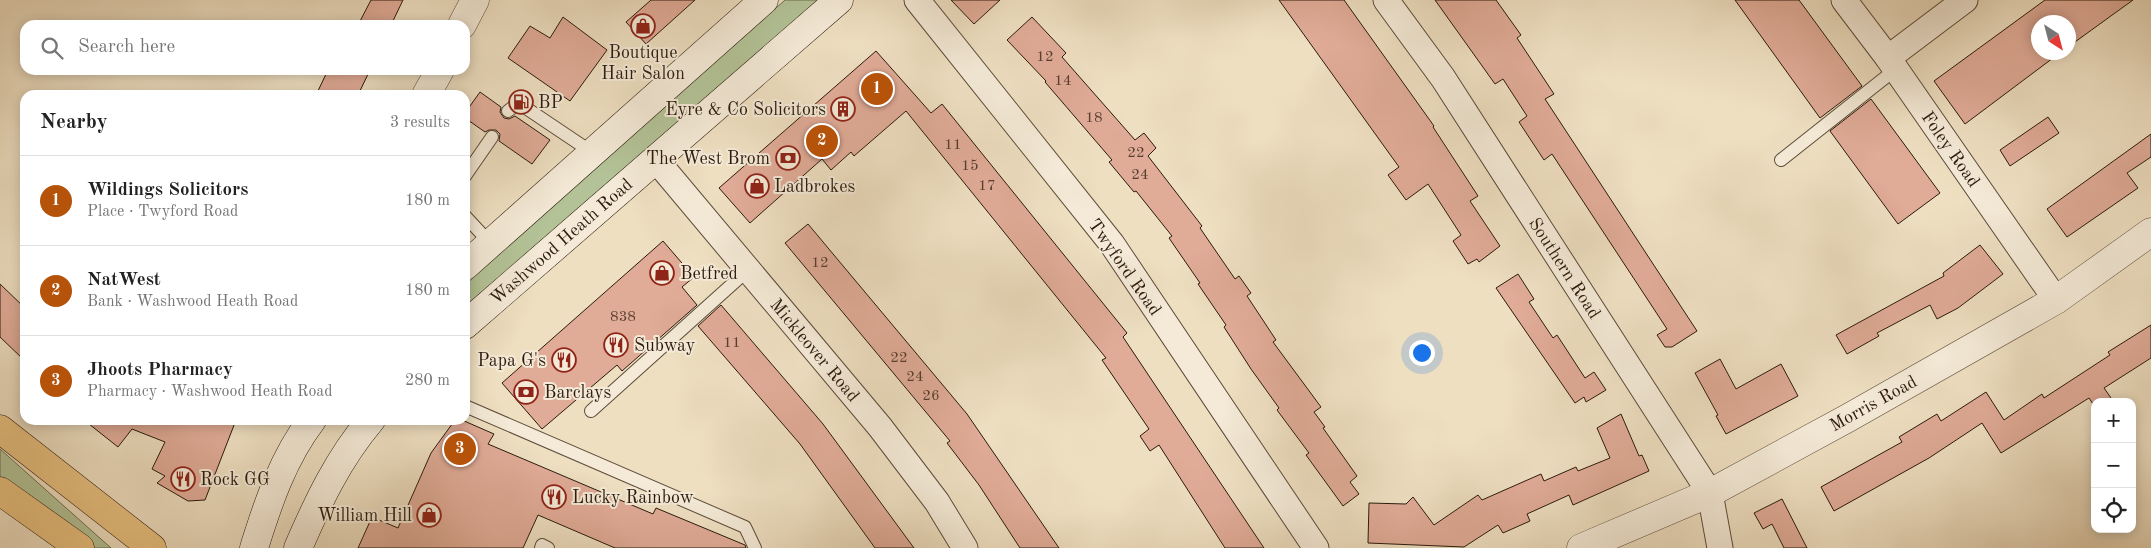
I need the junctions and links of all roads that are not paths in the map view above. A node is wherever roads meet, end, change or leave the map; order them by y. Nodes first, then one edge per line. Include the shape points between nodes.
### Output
1 (475, 0) edge
2 (764, 0) edge
3 (839, 0) edge
4 (917, 0) edge
5 (1386, 0) edge
6 (1844, 0) edge
7 (1965, 0) edge
8 (465, 20) edge
9 (1892, 64) junction
10 (437, 75) edge
11 (429, 90) edge
12 (508, 111) dead end
13 (492, 137) dead end
14 (593, 153) junction
15 (656, 160) junction
16 (1781, 160) dead end
17 (470, 169) edge
18 (470, 221) edge
19 (2151, 232) edge
20 (491, 244) junction
21 (470, 262) edge
22 (748, 270) junction
23 (2056, 300) junction
24 (470, 321) edge
25 (470, 408) edge
26 (591, 411) dead end
27 (308, 425) edge
28 (367, 425) edge
29 (0, 429) edge
30 (0, 491) edge
31 (1710, 493) junction
32 (80, 548) edge
33 (152, 548) edge
34 (254, 548) edge
35 (298, 548) edge
36 (541, 548) edge
37 (548, 548) edge
38 (755, 548) edge
39 (965, 548) edge
40 (1316, 548) edge
41 (1580, 548) edge
42 (1720, 548) edge

1 - 8 main road
2 - 14 main road
3 - 15 main road, Washwood Heath Road
4 - 40 street, Twyford Road via 1112,244
5 - 31 street, Southern Road via 1443,78
6 - 9 street, Foley Road
7 - 9 street
9 - 16 lane
9 - 23 street, Foley Road
10 - 11 main road
12 - 14 lane via 516,104 523,106
13 - 17 lane
14 - 20 main road
15 - 22 street, Mickleover Road
15 - 24 main road, Washwood Heath Road
18 - 20 lane
19 - 23 main road, Morris Road
20 - 21 main road
22 - 26 lane
22 - 39 street, Mickleover Road via 880,427 937,502
23 - 31 main road, Morris Road
25 - 38 lane via 745,527
27 - 34 main road via 296,440 270,498
28 - 35 main road via 351,444 322,493
29 - 33 main road
30 - 32 main road
31 - 41 main road, Morris Road
31 - 42 street, Southern Road
36 - 37 lane

